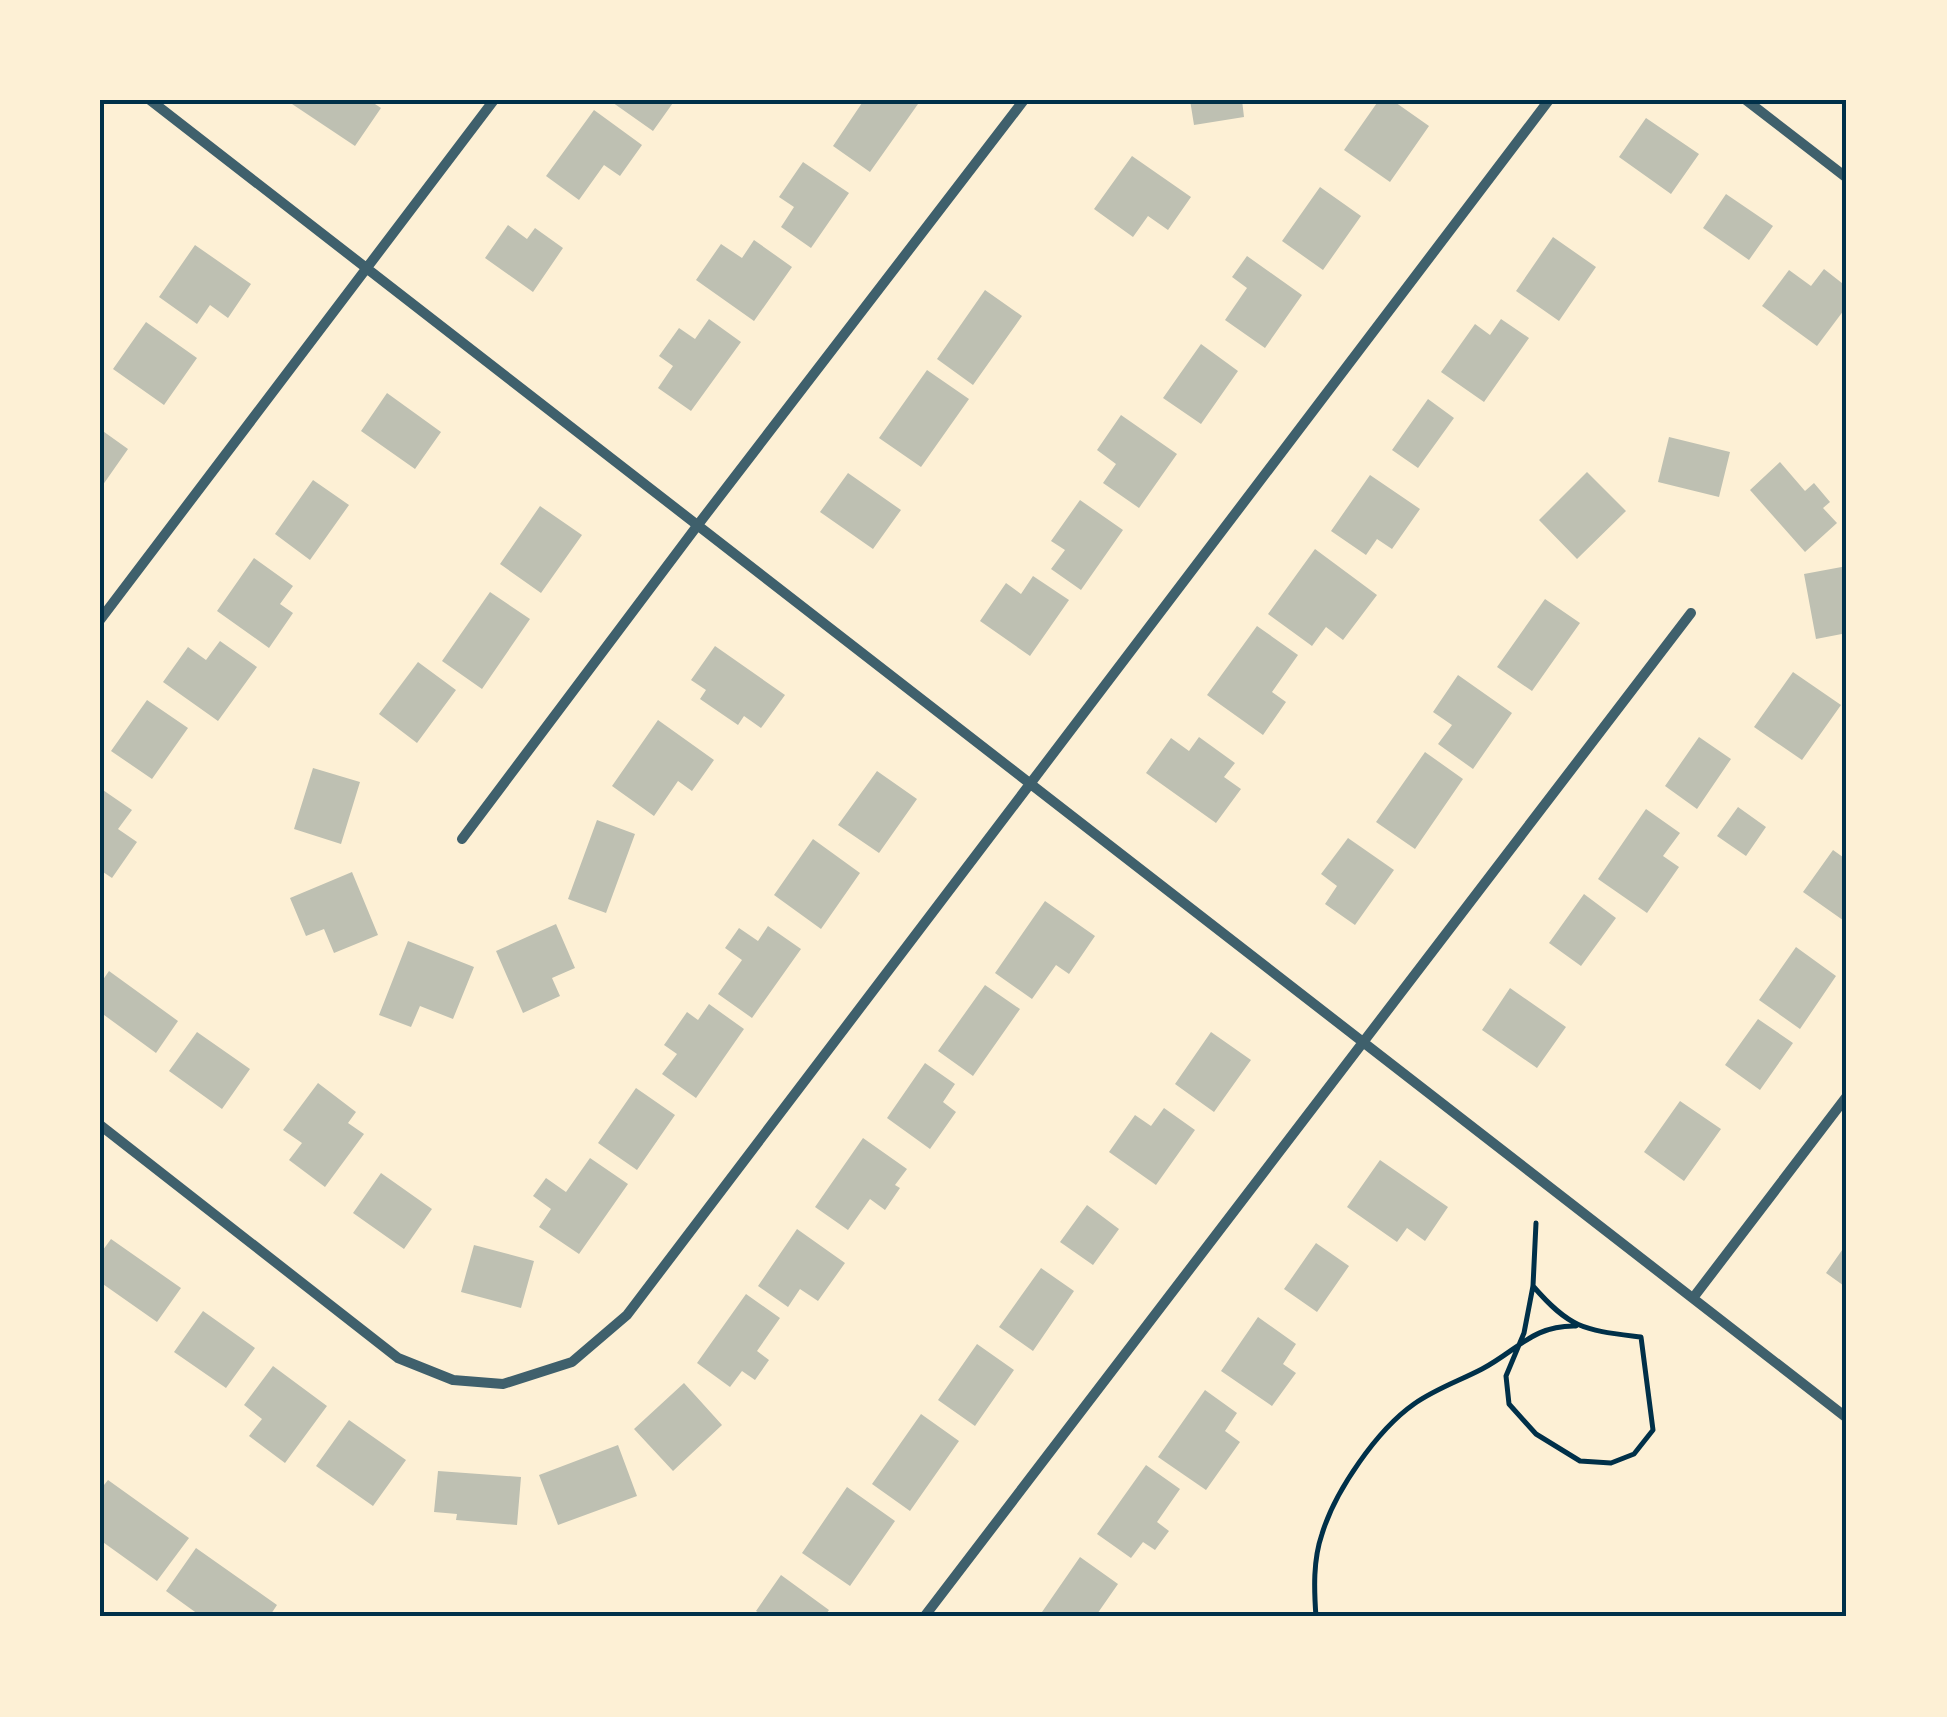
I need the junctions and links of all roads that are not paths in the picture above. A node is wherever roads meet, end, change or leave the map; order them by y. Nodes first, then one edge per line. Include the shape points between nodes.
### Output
1 (150, 100) edge
2 (494, 100) edge
3 (1024, 100) edge
4 (1549, 100) edge
5 (1746, 100) edge
6 (1847, 178) edge
7 (366, 269) junction
8 (697, 526) junction
9 (1691, 613) dead end
10 (100, 620) edge
11 (1029, 786) junction
12 (462, 839) dead end
13 (1361, 1041) junction
14 (1847, 1096) edge
15 (100, 1125) edge
16 (1692, 1298) junction
17 (1847, 1418) edge
18 (924, 1617) edge

1 - 7 street
2 - 7 street
3 - 8 street
4 - 11 street
5 - 6 street
7 - 8 street
7 - 10 street
8 - 11 street
8 - 12 street
9 - 13 street
11 - 13 street
11 - 15 street via 627,1316 572,1362 503,1384 453,1380 398,1358
13 - 16 street
13 - 18 street
14 - 16 street
16 - 17 street

